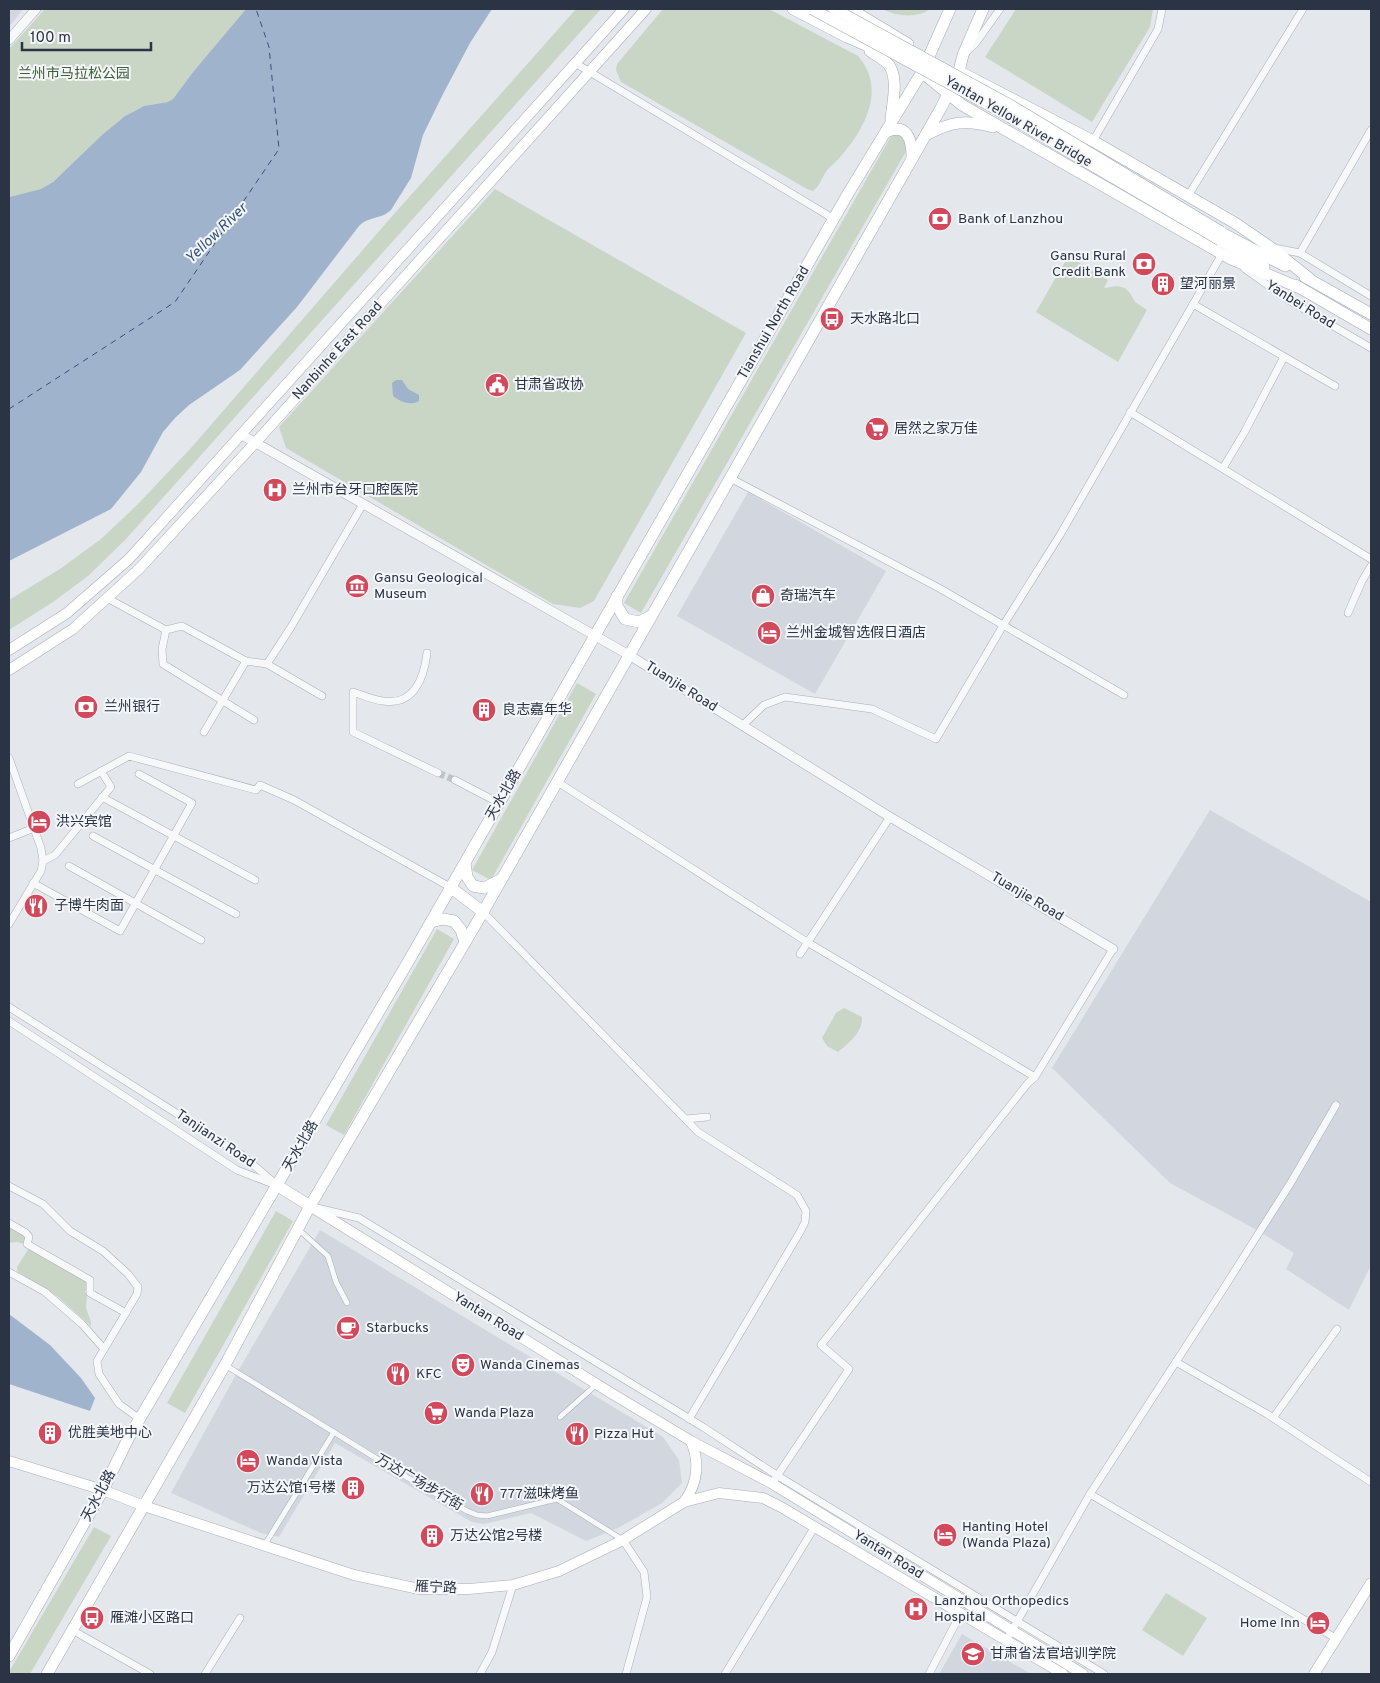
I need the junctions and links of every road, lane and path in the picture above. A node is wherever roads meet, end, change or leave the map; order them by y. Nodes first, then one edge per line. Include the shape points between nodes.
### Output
1 (36, 9) edge
2 (624, 9) edge
3 (646, 9) edge
4 (793, 9) edge
5 (812, 9) edge
6 (834, 9) edge
7 (850, 9) edge
8 (950, 9) edge
9 (984, 9) edge
10 (1000, 9) edge
11 (1162, 9) edge
12 (1302, 9) edge
13 (848, 37) junction
14 (9, 40) edge
15 (963, 55) junction
16 (930, 56) junction
17 (575, 63) junction
18 (590, 70) junction
19 (959, 71) junction
20 (922, 72) junction
21 (948, 92) junction
22 (888, 128) junction
23 (1371, 130) edge
24 (1008, 132) junction
25 (926, 135) junction
26 (1092, 141) junction
27 (912, 158) junction
28 (1188, 196) junction
29 (834, 220) junction
30 (1222, 237) junction
31 (1270, 247) junction
32 (1300, 253) junction
33 (1226, 256) junction
34 (1310, 279) junction
35 (1300, 288) junction
36 (1371, 296) edge
37 (1193, 304) junction
38 (1371, 314) edge
39 (1371, 329) edge
40 (1371, 348) edge
41 (1284, 357) junction
42 (1335, 386) dead end
43 (1130, 412) junction
44 (242, 435) junction
45 (255, 443) junction
46 (1223, 468) junction
47 (730, 478) junction
48 (363, 504) junction
49 (1371, 559) edge
50 (1371, 566) edge
51 (617, 596) junction
52 (107, 598) junction
53 (1348, 613) dead end
54 (651, 615) junction
55 (1004, 624) junction
56 (166, 630) junction
57 (595, 635) junction
58 (9, 650) edge
59 (427, 653) dead end
60 (629, 655) junction
61 (246, 661) junction
62 (268, 664) junction
63 (9, 670) edge
64 (1124, 695) dead end
65 (322, 696) dead end
66 (222, 700) junction
67 (254, 720) dead end
68 (743, 726) junction
69 (204, 732) dead end
70 (9, 758) edge
71 (101, 771) junction
72 (438, 773) tunnel mouth
73 (139, 774) dead end
74 (455, 780) tunnel mouth
75 (556, 781) junction
76 (78, 784) dead end
77 (102, 798) junction
78 (499, 803) junction
79 (890, 817) junction
80 (34, 828) junction
81 (93, 836) dead end
82 (174, 836) junction
83 (9, 838) edge
84 (43, 861) junction
85 (465, 863) junction
86 (69, 866) dead end
87 (155, 869) junction
88 (255, 880) dead end
89 (500, 880) junction
90 (33, 882) junction
91 (450, 887) junction
92 (135, 904) junction
93 (482, 912) junction
94 (236, 914) dead end
95 (431, 922) junction
96 (9, 924) edge
97 (201, 940) dead end
98 (465, 942) junction
99 (807, 942) junction
100 (1114, 949) joint
101 (800, 954) dead end
102 (9, 1007) edge
103 (9, 1021) edge
104 (1035, 1077) junction
105 (1336, 1106) dead end
106 (706, 1117) dead end
107 (686, 1119) junction
108 (9, 1186) edge
109 (278, 1186) junction
110 (310, 1206) junction
111 (9, 1223) edge
112 (298, 1229) junction
113 (9, 1272) edge
114 (347, 1303) dead end
115 (126, 1313) junction
116 (1336, 1329) dead end
117 (104, 1350) junction
118 (1176, 1362) junction
119 (225, 1365) junction
120 (597, 1384) junction
121 (560, 1417) dead end
122 (1273, 1418) junction
123 (140, 1419) junction
124 (689, 1419) junction
125 (334, 1432) junction
126 (692, 1441) junction
127 (9, 1461) edge
128 (412, 1473) dead end
129 (408, 1478) junction
130 (774, 1480) junction
131 (1371, 1482) edge
132 (103, 1490) junction
133 (1090, 1494) junction
134 (763, 1498) joint
135 (684, 1502) junction
136 (144, 1506) junction
137 (814, 1528) junction
138 (623, 1540) junction
139 (264, 1546) junction
140 (1371, 1583) edge
141 (513, 1585) junction
142 (961, 1613) junction
143 (240, 1618) dead end
144 (1018, 1623) junction
145 (72, 1630) junction
146 (1009, 1636) junction
147 (1337, 1638) junction
148 (10, 1652) edge
149 (47, 1674) edge
150 (150, 1674) edge
151 (205, 1674) edge
152 (480, 1674) edge
153 (626, 1674) edge
154 (725, 1674) edge
155 (929, 1674) edge
156 (1063, 1674) edge
157 (1083, 1674) edge
158 (1104, 1674) edge
159 (1314, 1674) edge

1 - 14 street
2 - 17 main road, Nanbinhe East Road
3 - 18 main road, Nanbinhe East Road
4 - 13 main road
5 - 30 main road, Yantan Yellow River Bridge, bridge
6 - 30 main road, Yantan Yellow River Bridge, bridge via 1010,105
7 - 16 main road
8 - 16 main road, Tianshui North Road
9 - 15 main road
10 - 15 street
11 - 26 street via 1158,29
12 - 28 street
13 - 20 main road
13 - 22 main road via 889,66 894,84
15 - 19 main road
16 - 19 main road
16 - 20 main road, Tianshui North Road
17 - 18 street
17 - 44 main road, Nanbinhe East Road
18 - 29 street
18 - 45 main road, Nanbinhe East Road
19 - 21 main road
19 - 26 main road
20 - 21 main road
20 - 22 main road, Tianshui North Road
21 - 24 main road via 962,105
21 - 25 main road
22 - 27 main road via 899,129 908,135 912,143
22 - 29 main road, Tianshui North Road
23 - 32 street
24 - 25 main road via 958,122
24 - 33 main road
25 - 27 main road
26 - 28 main road
27 - 47 main road
28 - 31 main road
29 - 51 main road, Tianshui North Road
30 - 34 main road
30 - 35 main road
31 - 32 street
31 - 34 main road
32 - 36 street
33 - 35 main road
33 - 37 street
33 - 40 street, Yanbei Road via 1290,301
34 - 38 main road, Yanbei Road
35 - 39 main road, Yanbei Road
37 - 41 street
37 - 43 street
41 - 42 street
41 - 46 street
43 - 46 street
43 - 55 street via 1060,535
44 - 45 street, Tuanjie Road
44 - 58 main road, Nanbinhe East Road via 129,559 67,613
45 - 48 street, Tuanjie Road
45 - 52 main road, Nanbinhe East Road via 138,570
46 - 49 street
47 - 54 main road
47 - 55 street
48 - 57 street, Tuanjie Road
48 - 62 street
50 - 53 street
51 - 54 main road via 617,606 625,618 639,622
51 - 57 main road, Tianshui North Road
52 - 56 street
52 - 63 main road, Nanbinhe East Road via 74,629
54 - 60 main road
55 - 64 street
55 - 68 street via 936,739 872,710 785,697 764,705
56 - 61 street via 182,626
56 - 66 street via 163,664
57 - 60 street, Tuanjie Road
57 - 78 main road, 天水北路
59 - 72 street via 421,679 414,692 398,701 384,702 353,692 353,732
60 - 68 street, Tuanjie Road
60 - 75 main road
61 - 62 street
61 - 66 street
62 - 65 street
66 - 67 street
66 - 69 street
68 - 79 street, Tuanjie Road
70 - 80 street
71 - 76 street
71 - 77 street via 111,787
71 - 91 street via 129,756 256,790 260,785 294,800
73 - 82 street via 192,803
74 - 78 street
75 - 89 main road
75 - 99 street
77 - 82 street
77 - 84 street via 55,855
78 - 85 main road, 天水北路
79 - 99 street
79 - 100 street, Tuanjie Road
80 - 83 street
80 - 84 street
81 - 87 street
82 - 87 street
82 - 88 street
84 - 90 street
85 - 89 main road via 467,877 473,886 484,888
85 - 91 main road, 天水北路
86 - 92 street
87 - 92 street
87 - 94 street
89 - 93 main road
90 - 92 street via 120,931
90 - 96 street
91 - 93 main road
91 - 95 main road, 天水北路
92 - 97 street
93 - 98 main road
93 - 107 street
95 - 98 main road via 454,921
95 - 109 main road, 天水北路
98 - 110 main road
99 - 101 street
99 - 104 street
100 - 104 street
102 - 109 street, Tanjianzi Road via 242,1154
103 - 109 street, Tanjianzi Road via 237,1170
104 - 130 street via 822,1345 849,1369
105 - 118 street
106 - 107 street
107 - 124 street via 698,1132 796,1195 806,1211 800,1232
108 - 115 street via 42,1204 70,1231 103,1251 128,1274 138,1288
109 - 110 main road
109 - 123 main road, 天水北路
110 - 112 main road
110 - 120 main road, Yantan Road
110 - 124 street via 359,1218
111 - 115 street via 29,1236 27,1244 90,1280 90,1293
112 - 114 street via 328,1256
112 - 119 main road
113 - 117 street via 45,1292 82,1324
115 - 117 street
116 - 122 street
117 - 123 street via 97,1361 99,1374 118,1404
118 - 122 street
118 - 133 street
119 - 125 street, 万达广场步行街
119 - 136 main road
120 - 121 street
120 - 126 main road, Yantan Road
122 - 131 street
123 - 132 main road, 天水北路
124 - 130 street
125 - 129 street, 万达广场步行街
125 - 139 street
126 - 130 main road, Yantan Road
126 - 135 main road via 697,1473
127 - 132 main road, 雁宁路
128 - 129 street
129 - 138 street, 万达广场步行街 via 477,1515 498,1515 556,1499
130 - 144 street
130 - 146 main road, Yantan Road
132 - 136 main road, 雁宁路
132 - 148 main road, 天水北路
133 - 144 street
133 - 147 street
134 - 135 main road, 雁宁路 via 719,1493
134 - 137 main road, Yantan Road
135 - 138 main road, 雁宁路
136 - 139 main road, 雁宁路
136 - 145 main road
137 - 142 main road, Yantan Road
137 - 154 street
138 - 141 main road, 雁宁路 via 560,1571
138 - 153 street via 644,1572 647,1597
139 - 141 main road, 雁宁路 via 354,1575 419,1589
140 - 147 main road
141 - 152 street via 492,1652
142 - 146 main road, Yantan Road
142 - 155 street
143 - 151 street
144 - 146 street
144 - 158 street
145 - 149 main road
145 - 150 street
146 - 156 main road, Yantan Road
146 - 157 main road, Yantan Road
147 - 159 main road

